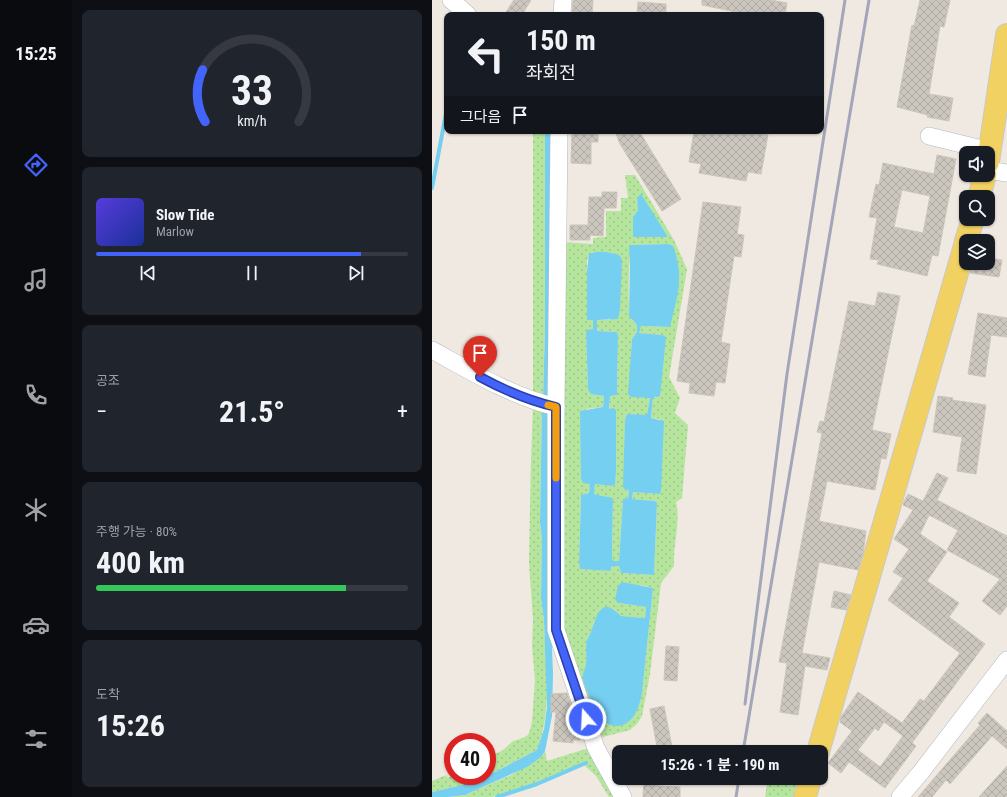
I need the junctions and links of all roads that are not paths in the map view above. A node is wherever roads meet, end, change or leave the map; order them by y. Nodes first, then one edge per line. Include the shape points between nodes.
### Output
1 (451, 0) edge
2 (563, 0) edge
3 (465, 12) edge
4 (562, 12) edge
5 (1007, 35) edge
6 (559, 134) edge
7 (929, 136) dead end
8 (991, 146) edge
9 (959, 148) edge
10 (995, 165) edge
11 (1007, 173) edge
12 (959, 265) edge
13 (432, 350) edge
14 (556, 407) junction
15 (1007, 660) edge
16 (820, 745) edge
17 (808, 785) edge
18 (906, 795) edge
19 (623, 797) edge
20 (805, 797) edge

1 - 3 street
2 - 4 street
5 - 8 main road
6 - 14 street
7 - 9 street
10 - 11 street
12 - 16 main road
13 - 14 street via 492,384
14 - 19 street via 556,630 596,748
15 - 18 street
17 - 20 main road

